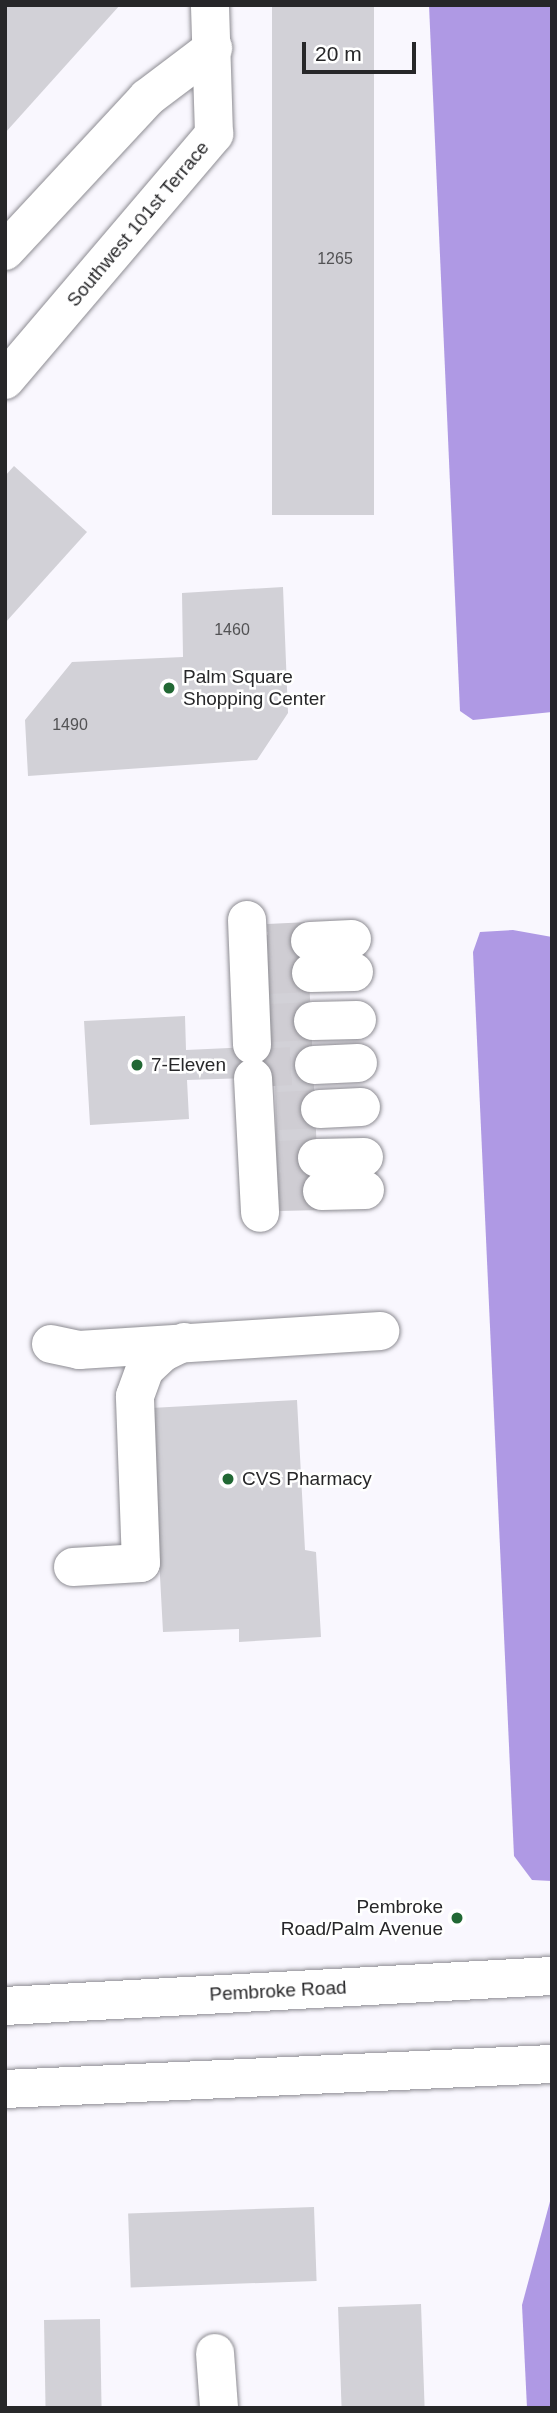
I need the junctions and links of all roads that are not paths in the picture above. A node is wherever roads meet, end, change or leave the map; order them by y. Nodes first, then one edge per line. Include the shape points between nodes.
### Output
1 (210, 5) edge
2 (213, 48) junction
3 (5, 251) edge
4 (5, 380) edge
5 (256, 952) dead end
6 (353, 956) dead end
7 (310, 957) tunnel mouth
8 (357, 1020) dead end
9 (313, 1021) tunnel mouth
10 (358, 1063) dead end
11 (314, 1065) tunnel mouth
12 (361, 1107) dead end
13 (320, 1109) tunnel mouth
14 (364, 1173) dead end
15 (380, 1331) dead end
16 (185, 1342) junction
17 (51, 1344) dead end
18 (74, 1567) dead end
19 (552, 1976) edge
20 (5, 2006) edge
21 (552, 2064) edge
22 (5, 2089) edge
23 (215, 2353) dead end
24 (219, 2408) edge

1 - 2 main road, Southwest 101st Terrace
2 - 3 main road via 146,97
2 - 4 main road, Southwest 101st Terrace via 214,134
5 - 14 main road via 260,1065 282,1181
6 - 7 main road
8 - 9 main road
10 - 11 main road
12 - 13 main road
15 - 16 main road
16 - 17 main road via 79,1350
16 - 18 main road via 162,1353 145,1369 135,1396 141,1563
19 - 20 main road, Pembroke Road
21 - 22 main road
23 - 24 main road

